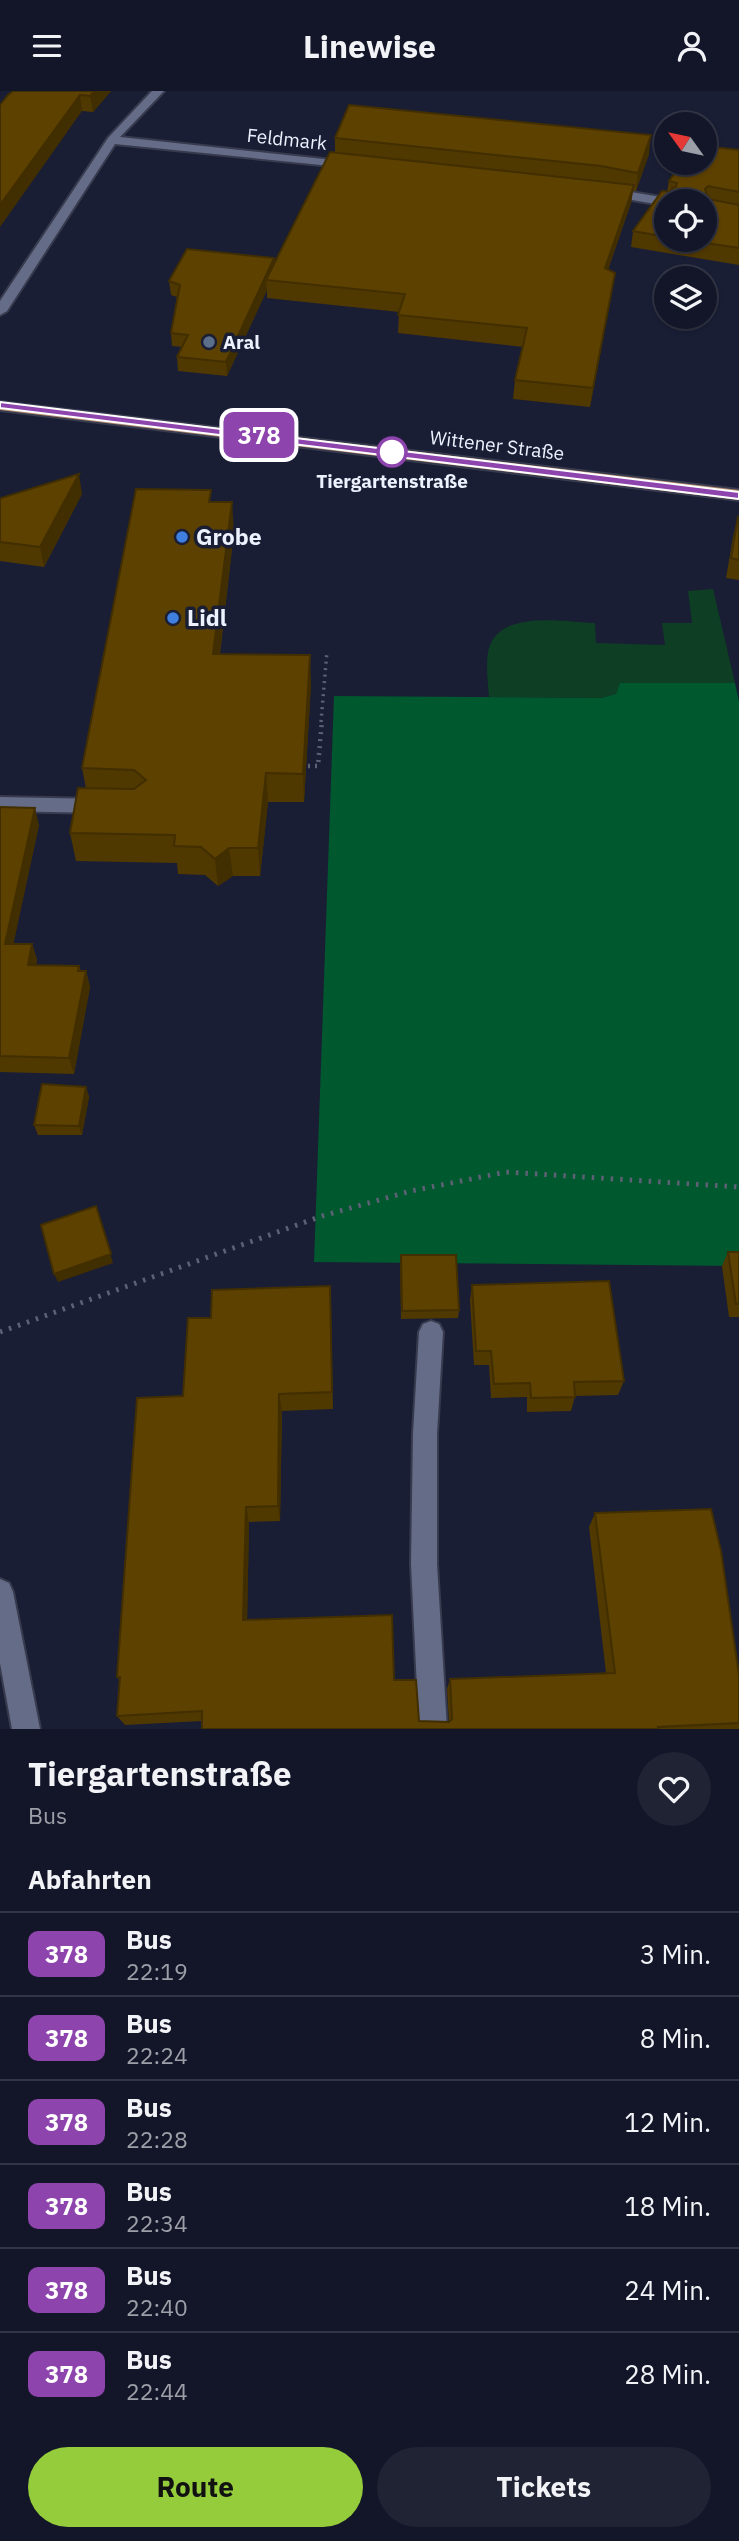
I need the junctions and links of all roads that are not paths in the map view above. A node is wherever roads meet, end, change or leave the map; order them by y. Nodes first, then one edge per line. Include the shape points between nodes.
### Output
1 (159, 91) edge
2 (112, 141) junction
3 (364, 166) edge
4 (598, 191) edge
5 (654, 200) edge
6 (0, 311) edge
7 (0, 405) edge
8 (739, 495) edge
9 (0, 804) edge
10 (116, 807) edge
11 (432, 1332) dead end
12 (0, 1592) edge
13 (26, 1729) edge
14 (433, 1729) edge

1 - 2 street
2 - 3 street, Feldmark
2 - 6 street
4 - 5 street
7 - 8 main road, Wittener Straße
9 - 10 street
11 - 14 street via 424,1564
12 - 13 street

